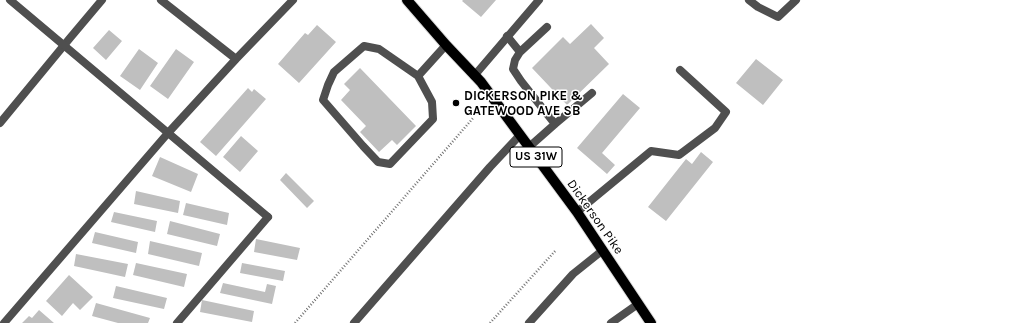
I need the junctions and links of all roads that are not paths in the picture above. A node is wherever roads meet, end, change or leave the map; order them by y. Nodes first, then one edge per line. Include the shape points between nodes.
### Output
1 (10, 0) edge
2 (102, 0) edge
3 (160, 0) edge
4 (293, 0) edge
5 (407, 0) edge
6 (539, 0) edge
7 (749, 0) edge
8 (796, 0) edge
9 (547, 27) dead end
10 (508, 36) junction
11 (64, 45) junction
12 (446, 45) junction
13 (520, 52) junction
14 (236, 59) junction
15 (680, 70) dead end
16 (418, 76) junction
17 (474, 76) junction
18 (592, 93) dead end
19 (0, 123) edge
20 (555, 124) junction
21 (168, 133) junction
22 (520, 135) junction
23 (529, 147) junction
24 (577, 212) junction
25 (603, 250) junction
26 (638, 304) junction
27 (4, 323) edge
28 (176, 323) edge
29 (354, 323) edge
30 (529, 323) edge
31 (611, 323) edge
32 (651, 323) edge

1 - 11 street
2 - 11 street
3 - 14 street
4 - 14 street
5 - 12 main road, Dickerson Pike / US 31W
6 - 10 street
7 - 8 street via 778,17
9 - 13 street
10 - 13 street
10 - 17 street
11 - 19 street
11 - 21 street
12 - 16 street
12 - 17 main road, Dickerson Pike / US 31W
13 - 20 street via 513,69
14 - 21 street
15 - 24 street via 726,112 715,128 679,155 651,151
16 - 16 street via 432,102 433,119 390,164 378,162 323,100 334,72 364,46 380,49
17 - 22 main road, Dickerson Pike / US 31W
18 - 20 street
20 - 23 street
21 - 27 street
21 - 28 street via 268,217
22 - 23 main road, Dickerson Pike / US 31W
22 - 29 street
23 - 24 main road, Dickerson Pike / US 31W
24 - 25 main road, Dickerson Pike / US 31W
25 - 26 main road, Dickerson Pike / US 31W
25 - 30 street via 573,274
26 - 31 street
26 - 32 main road, Dickerson Pike / US 31W

